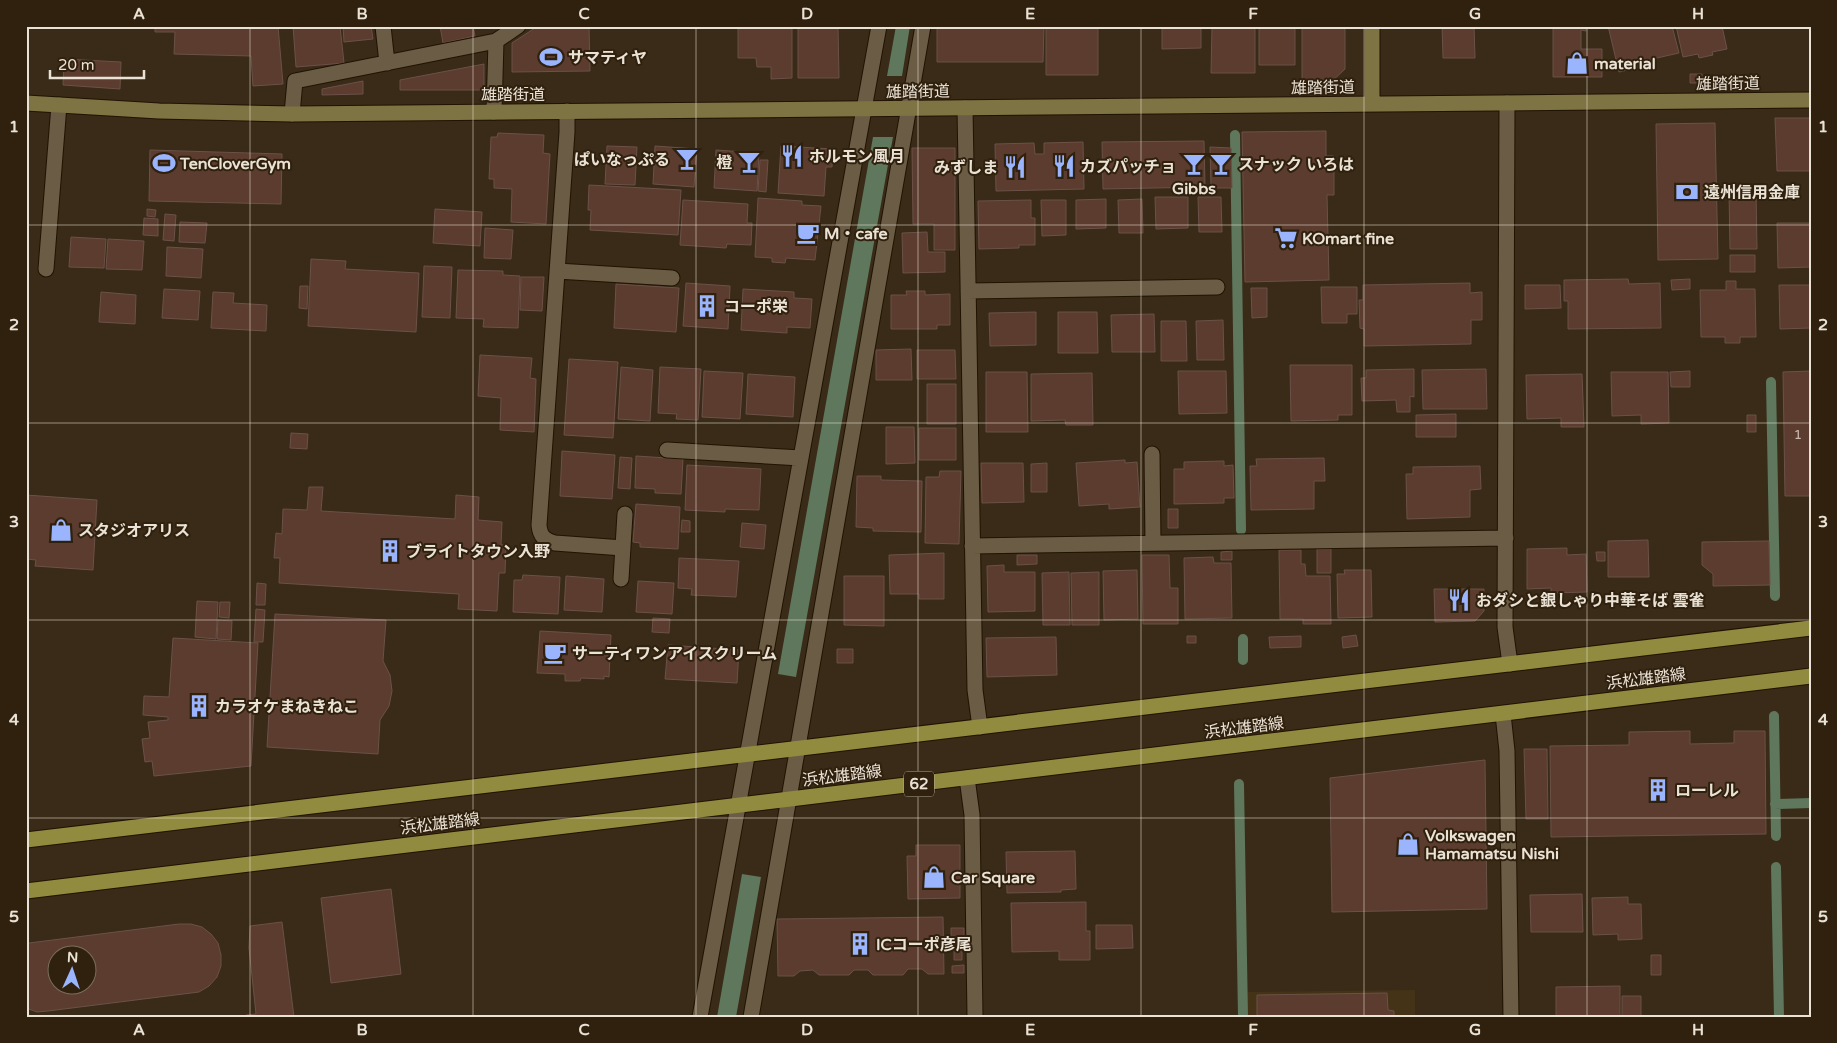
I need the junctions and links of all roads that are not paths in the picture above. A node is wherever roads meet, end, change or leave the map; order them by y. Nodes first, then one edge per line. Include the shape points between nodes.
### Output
1 (384, 26) edge
2 (518, 26) edge
3 (879, 26) edge
4 (923, 26) edge
5 (1372, 26) edge
6 (496, 41) junction
7 (387, 63) junction
8 (1811, 100) edge
9 (26, 103) edge
10 (1507, 103) junction
11 (1372, 104) junction
12 (59, 105) junction
13 (865, 108) junction
14 (908, 108) junction
15 (965, 108) junction
16 (567, 111) junction
17 (494, 112) junction
18 (292, 114) junction
19 (46, 269) dead end
20 (557, 271) junction
21 (672, 278) dead end
22 (1217, 287) dead end
23 (968, 291) junction
24 (667, 450) dead end
25 (1152, 454) dead end
26 (801, 458) junction
27 (625, 514) dead end
28 (1506, 538) junction
29 (1153, 544) junction
30 (972, 546) junction
31 (623, 548) junction
32 (621, 579) dead end
33 (1811, 628) edge
34 (1510, 664) junction
35 (1811, 676) edge
36 (1503, 714) junction
37 (980, 727) junction
38 (797, 748) junction
39 (746, 755) junction
40 (967, 778) junction
41 (789, 799) junction
42 (738, 805) junction
43 (26, 840) edge
44 (26, 891) edge
45 (700, 1017) edge
46 (751, 1017) edge
47 (975, 1017) edge
48 (1511, 1017) edge

1 - 7 street
2 - 6 street
3 - 13 street
4 - 14 street
5 - 11 street
6 - 7 street
6 - 17 street
7 - 18 street via 294,81
8 - 10 street, 雄踏街道
9 - 12 street, 雄踏街道
10 - 11 street, 雄踏街道
10 - 28 street
11 - 15 street, 雄踏街道
12 - 18 street, 雄踏街道
12 - 19 street
13 - 14 street, 雄踏街道
13 - 16 street, 雄踏街道
13 - 26 street
14 - 15 street, 雄踏街道
14 - 38 street
15 - 23 street
16 - 17 street, 雄踏街道
16 - 20 street
17 - 18 street, 雄踏街道
20 - 21 street
20 - 31 street via 540,534 546,541 555,543
22 - 23 street
23 - 30 street
24 - 26 street
25 - 29 street
26 - 39 street
27 - 31 street
28 - 29 street
28 - 34 street via 1506,627
29 - 30 street
30 - 37 street via 975,690
31 - 32 street
33 - 34 main road, 浜松雄踏線
34 - 37 main road, 浜松雄踏線
35 - 36 main road, 浜松雄踏線 / 62
36 - 40 main road, 浜松雄踏線 / 62
36 - 48 street via 1507,751
37 - 38 main road, 浜松雄踏線
38 - 39 main road, 浜松雄踏線
38 - 41 street
39 - 42 street
39 - 43 main road, 浜松雄踏線
40 - 41 main road, 浜松雄踏線 / 62
40 - 47 street via 972,815
41 - 42 main road, 浜松雄踏線 / 62
41 - 46 street
42 - 44 main road, 浜松雄踏線 / 62
42 - 45 street

